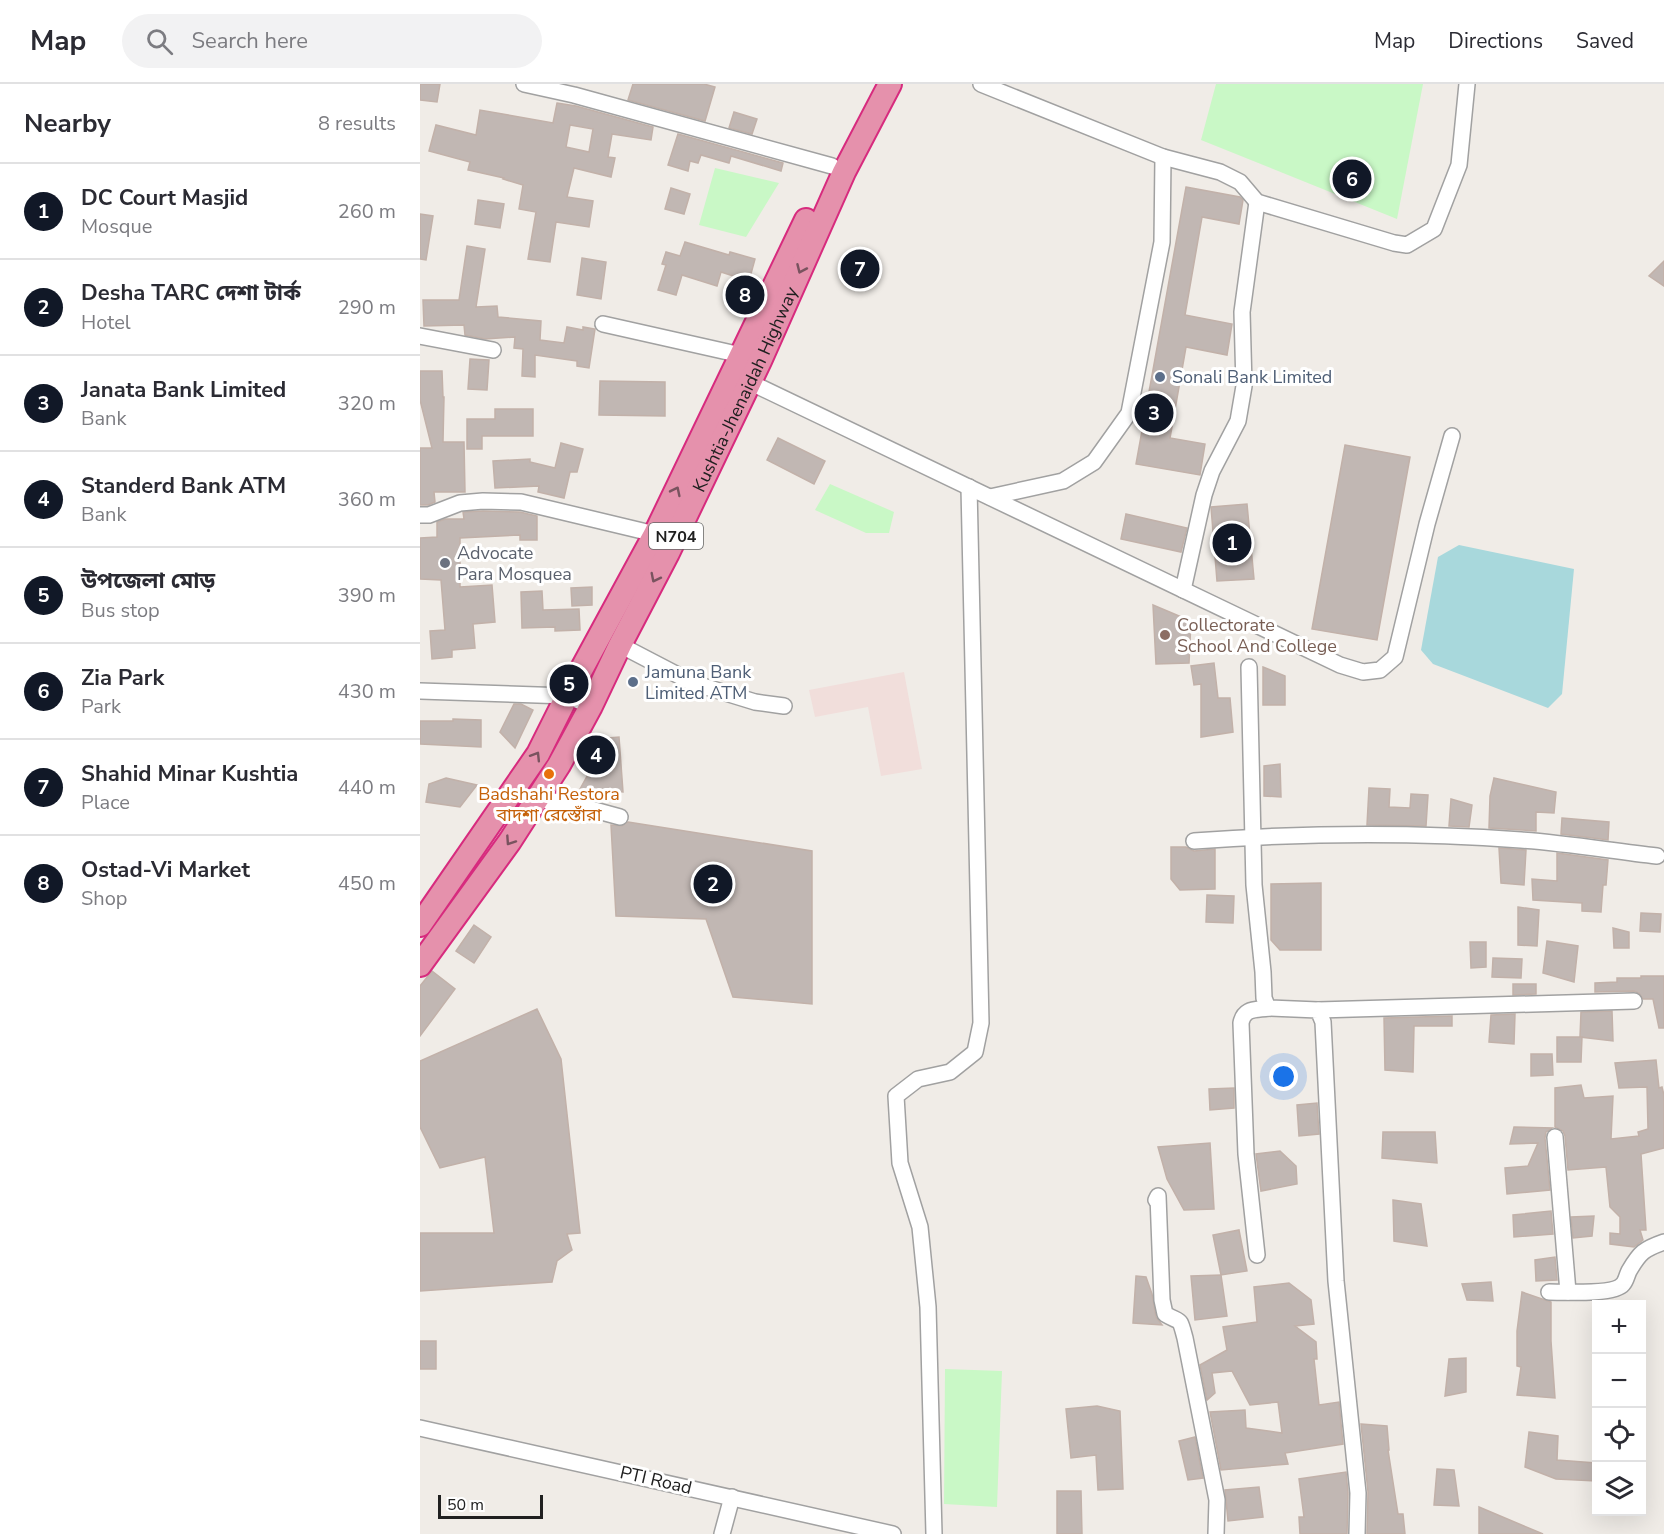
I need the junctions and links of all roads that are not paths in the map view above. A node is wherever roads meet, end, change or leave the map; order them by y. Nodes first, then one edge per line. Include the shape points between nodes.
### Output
1 (524, 84) edge
2 (872, 84) edge
3 (890, 84) edge
4 (981, 84) edge
5 (1467, 84) edge
6 (575, 90) edge
7 (1163, 157) junction
8 (832, 166) junction
9 (1257, 202) junction
10 (603, 324) dead end
11 (420, 336) edge
12 (493, 350) dead end
13 (741, 371) junction
14 (1452, 436) dead end
15 (969, 487) junction
16 (990, 497) junction
17 (420, 515) edge
18 (655, 534) junction
19 (1183, 590) junction
20 (620, 645) junction
21 (1249, 667) dead end
22 (420, 691) edge
23 (567, 696) junction
24 (591, 706) junction
25 (784, 706) dead end
26 (537, 800) junction
27 (620, 817) dead end
28 (1253, 837) junction
29 (1194, 841) dead end
30 (1657, 856) dead end
31 (420, 925) edge
32 (420, 965) edge
33 (1634, 1001) dead end
34 (1268, 1008) junction
35 (1318, 1010) junction
36 (1555, 1137) dead end
37 (1156, 1200) dead end
38 (1664, 1242) edge
39 (1257, 1255) dead end
40 (1549, 1292) dead end
41 (1568, 1292) junction
42 (420, 1428) edge
43 (732, 1497) junction
44 (722, 1534) edge
45 (892, 1534) edge
46 (934, 1534) edge
47 (1216, 1534) edge
48 (1357, 1534) edge

1 - 6 street
2 - 8 highway, Kushtia-Jhenaidah Highway / N704
3 -> 13 highway, Kushtia-Jhenaidah Highway / N704
4 - 7 street
5 - 9 street via 1459,165 1434,229 1407,245
6 - 8 street
7 - 9 street via 1220,172 1240,182
7 - 16 street via 1162,242 1129,413 1094,462 1063,481
8 - 13 highway, Kushtia-Jhenaidah Highway / N704
9 - 19 street via 1242,312 1244,386 1238,421 1204,495
10 - 13 street
11 - 12 street
13 - 15 street
18 -> 13 highway, Kushtia-Jhenaidah Highway / N704
13 -> 20 highway, Kushtia-Jhenaidah Highway / N704 via 668,553
14 - 19 street via 1395,657 1380,670 1363,672 1340,665
15 - 16 street
15 - 46 street via 981,1023 975,1052 951,1072 918,1079 896,1096 900,1163 920,1227 928,1307
16 - 19 street
17 - 18 street via 460,503 521,502
18 - 23 highway, Kushtia-Jhenaidah Highway / N704
20 - 24 highway, Kushtia-Jhenaidah Highway / N704
20 - 25 street via 693,683 755,702
21 - 28 street
22 - 23 street
23 - 24 street
31 -> 23 highway, Kushtia-Jhenaidah Highway / N704 via 538,754
24 - 26 highway, Kushtia-Jhenaidah Highway / N704
26 - 27 street via 565,802
26 -> 32 highway, Kushtia-Jhenaidah Highway / N704
28 - 29 street
28 - 30 street via 1388,834 1523,840
28 - 34 street via 1263,998
33 - 35 street
34 - 35 street
34 - 39 street via 1246,1012 1241,1023 1246,1154
35 - 48 street via 1323,1022 1336,1281 1358,1493
36 - 41 street
37 - 47 street via 1158,1196 1162,1300 1165,1314 1181,1322 1185,1338 1217,1500
38 - 41 street via 1638,1256 1623,1284 1616,1289
40 - 41 street
42 - 43 street, PTI Road
43 - 44 street
43 - 45 street, PTI Road

